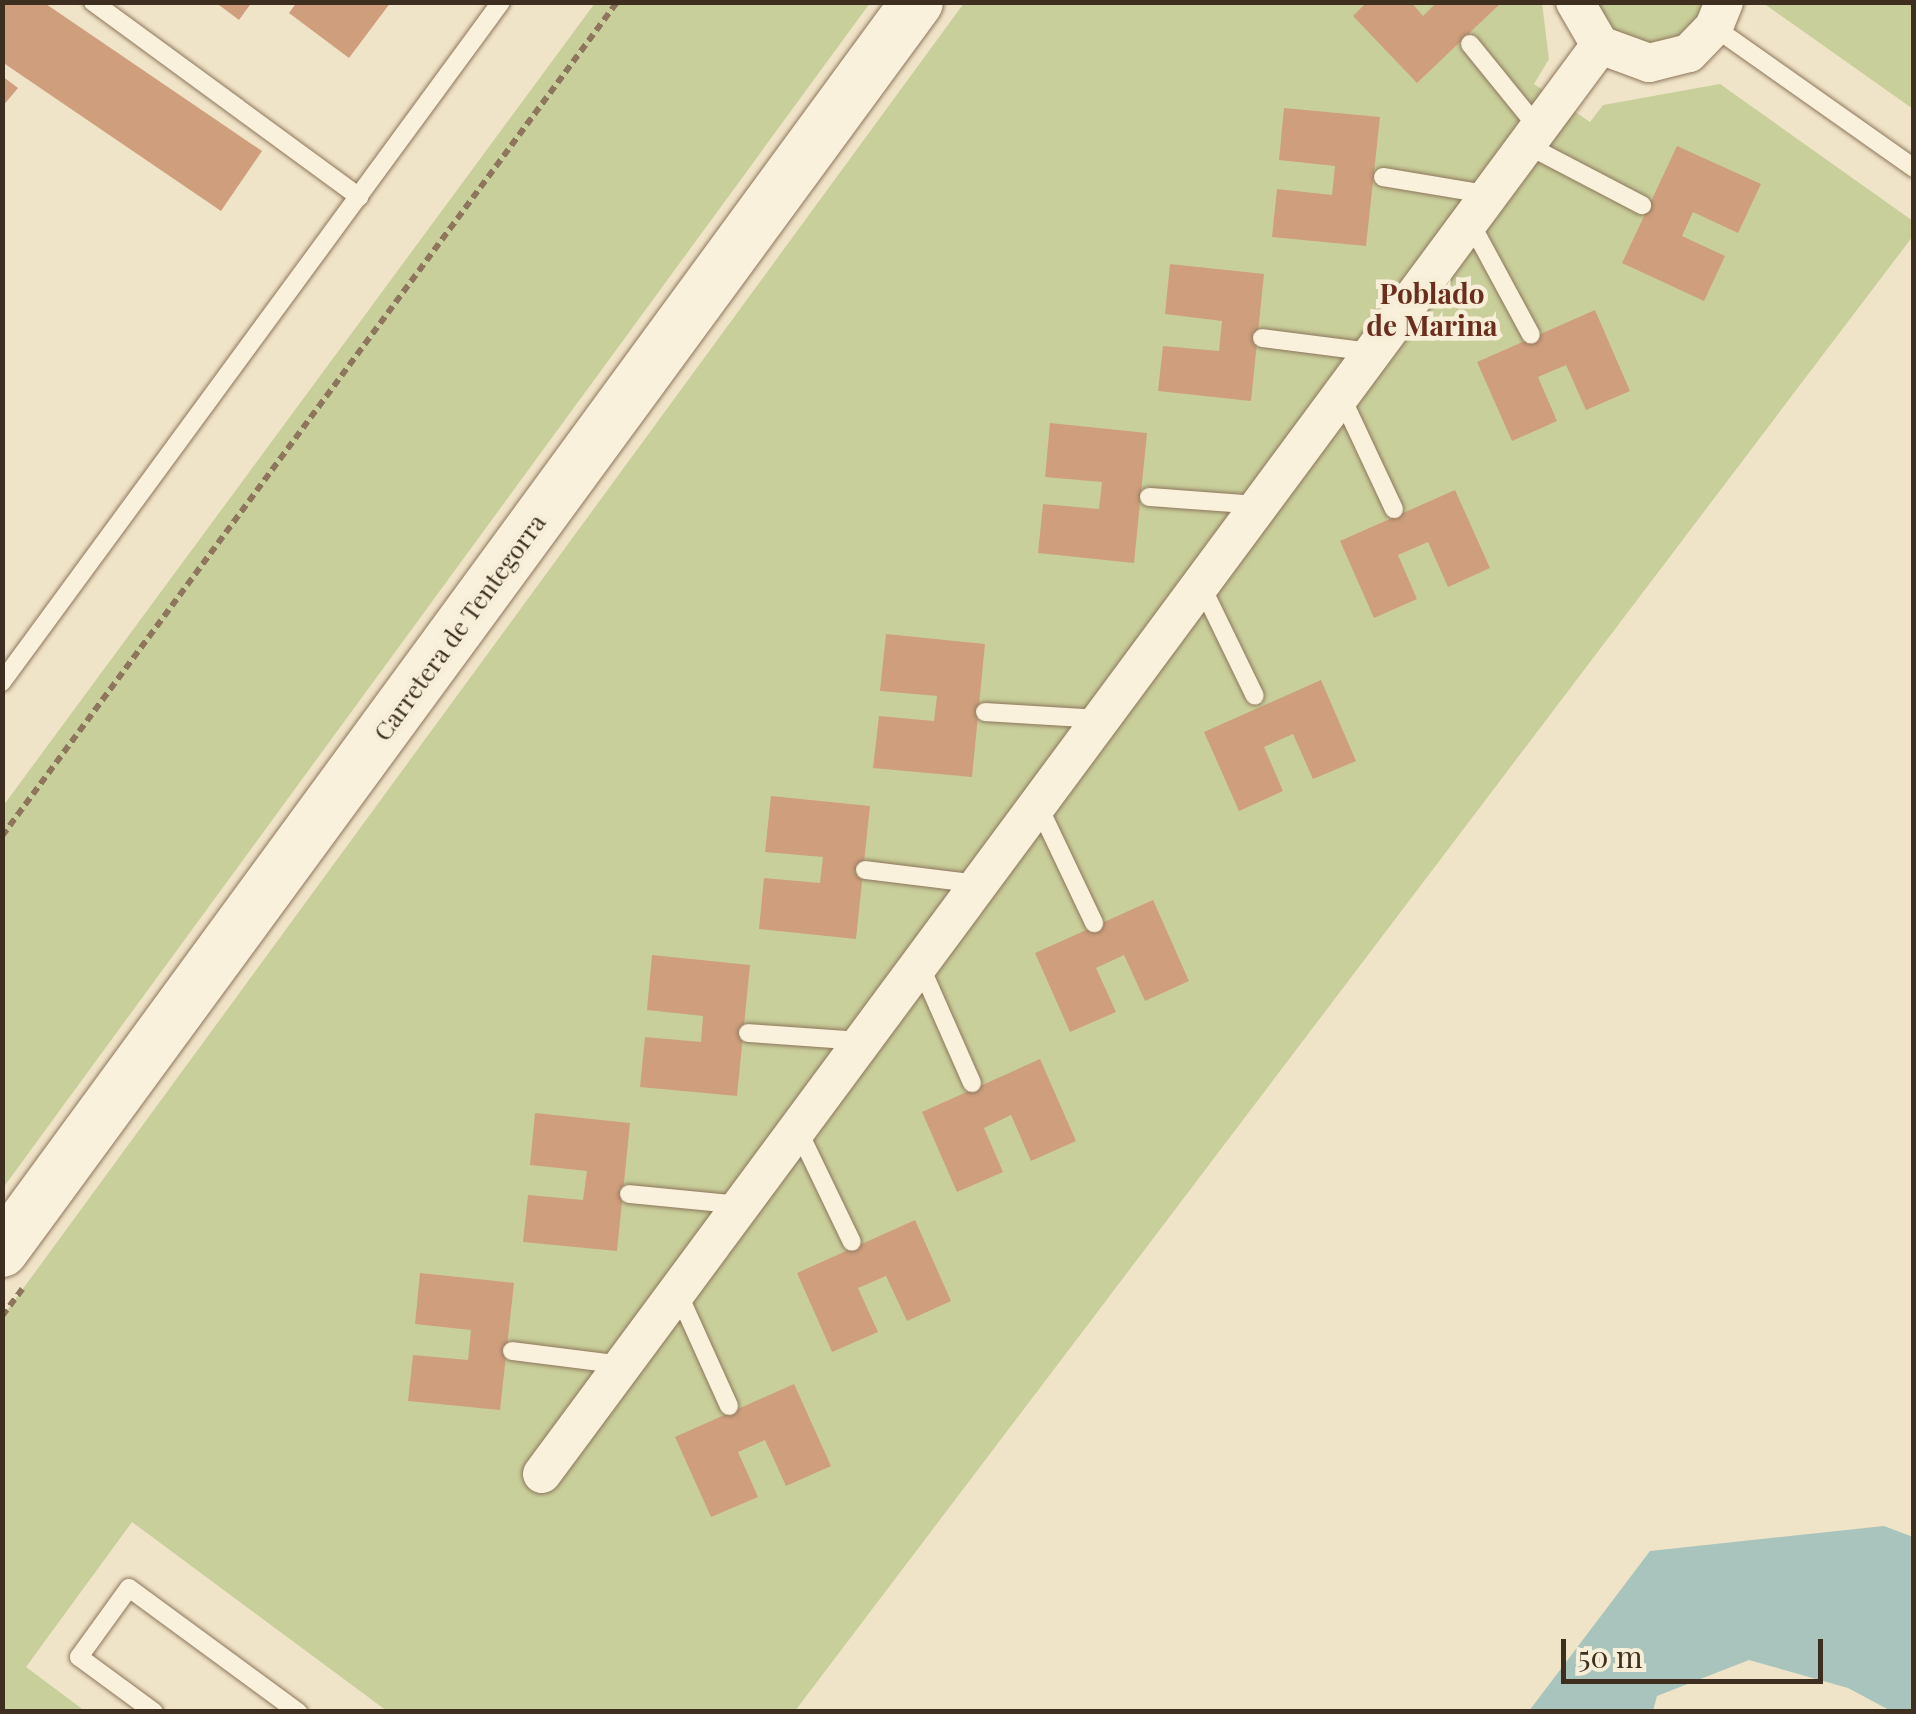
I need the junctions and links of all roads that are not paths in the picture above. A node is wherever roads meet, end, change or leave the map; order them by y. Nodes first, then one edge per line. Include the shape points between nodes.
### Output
1 (93, 2) edge
2 (501, 2) edge
3 (916, 2) edge
4 (1575, 2) edge
5 (1719, 14) edge
6 (1470, 44) dead end
7 (1600, 46) junction
8 (1533, 137) junction
9 (1914, 168) edge
10 (1383, 177) dead end
11 (359, 197) junction
12 (1642, 206) dead end
13 (1480, 209) junction
14 (1531, 335) dead end
15 (1262, 338) dead end
16 (1374, 352) junction
17 (1342, 396) junction
18 (1149, 497) dead end
19 (1260, 505) junction
20 (1394, 509) dead end
21 (1201, 585) junction
22 (2, 682) edge
23 (1256, 696) dead end
24 (984, 712) dead end
25 (1102, 719) junction
26 (1038, 805) junction
27 (866, 870) dead end
28 (979, 884) junction
29 (1094, 923) dead end
30 (920, 965) junction
31 (748, 1032) dead end
32 (864, 1040) junction
33 (972, 1082) dead end
34 (798, 1129) junction
35 (630, 1194) dead end
36 (741, 1205) junction
37 (852, 1242) dead end
38 (2, 1251) edge
39 (677, 1292) junction
40 (512, 1350) dead end
41 (623, 1365) junction
42 (729, 1406) dead end
43 (542, 1474) dead end
44 (154, 1712) edge
45 (298, 1712) edge

1 - 11 lane
2 - 11 lane
3 - 38 main road, Carretera de Tentegorra
4 - 7 street
5 - 7 street via 1689,53 1648,64
5 - 9 lane
6 - 8 lane
7 - 8 street
8 - 12 lane
8 - 13 street
10 - 13 lane
11 - 22 lane
13 - 14 lane
13 - 16 street
15 - 16 lane
16 - 17 street
17 - 19 street
17 - 20 lane
18 - 19 lane
19 - 21 street
21 - 23 lane
21 - 25 street
24 - 25 lane
25 - 26 street
26 - 28 street
26 - 29 lane
27 - 28 lane
28 - 30 street
30 - 32 street
30 - 33 lane
31 - 32 lane
32 - 34 street
34 - 36 street
34 - 37 lane
35 - 36 lane
36 - 39 street
39 - 41 street
39 - 42 lane
40 - 41 lane
41 - 43 street
44 - 45 lane via 79,1656 129,1588

